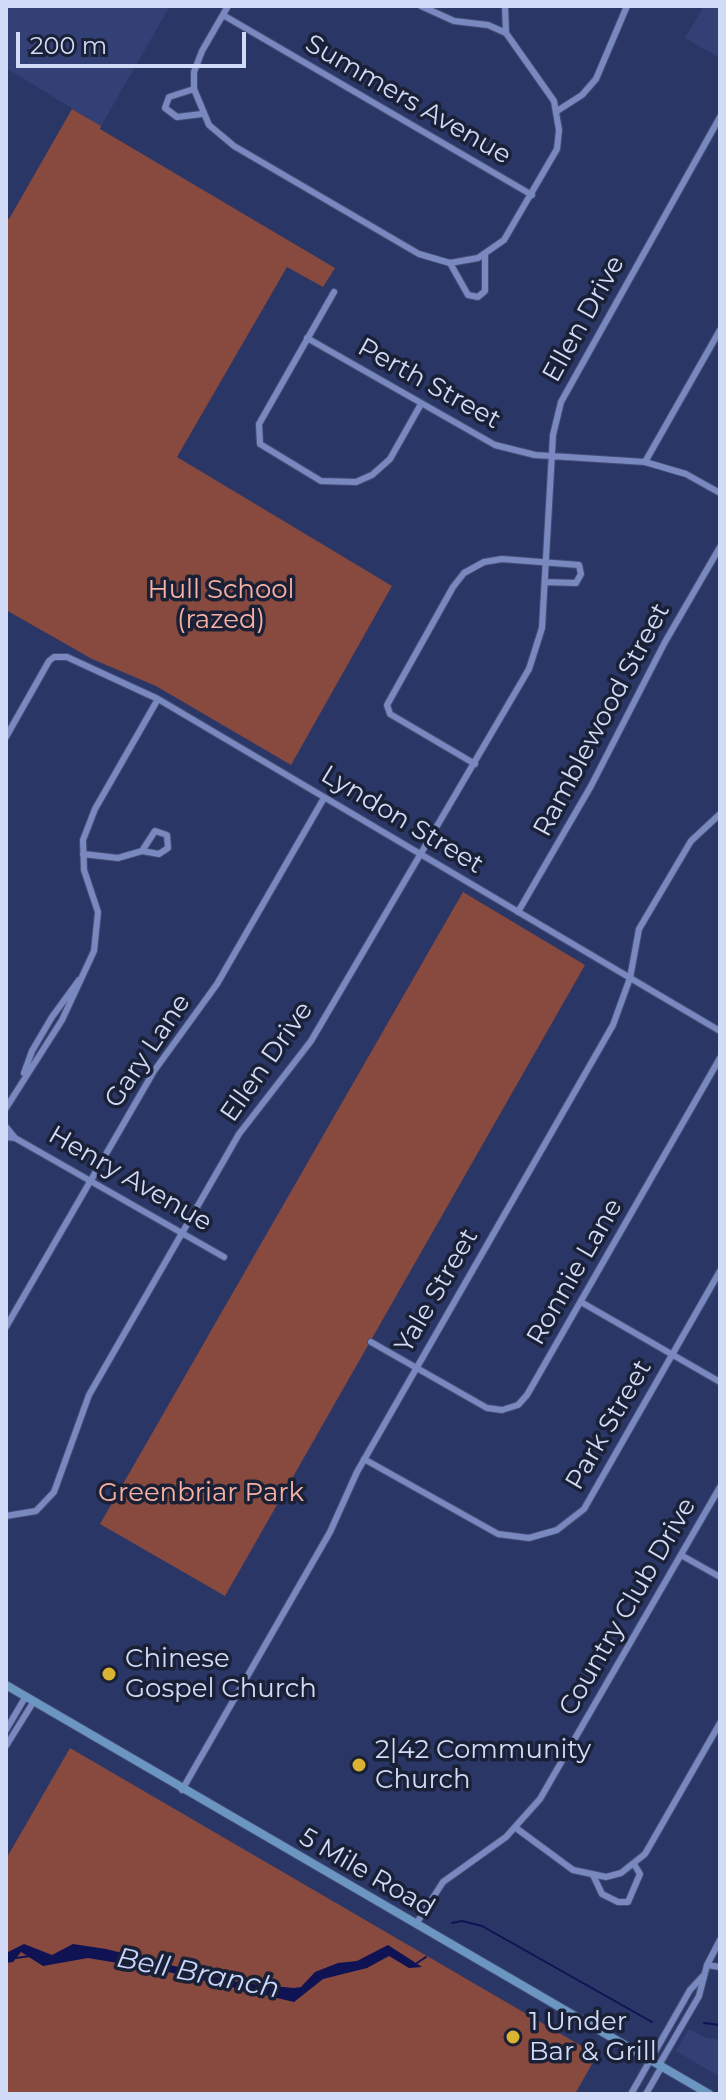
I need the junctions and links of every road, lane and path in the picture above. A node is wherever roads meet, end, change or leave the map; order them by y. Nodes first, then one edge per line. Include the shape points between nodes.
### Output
1 (228, 6) edge
2 (421, 6) edge
3 (505, 6) edge
4 (627, 6) edge
5 (223, 15) junction
6 (506, 33) junction
7 (194, 89) junction
8 (557, 111) junction
9 (202, 114) junction
10 (719, 121) edge
11 (532, 195) junction
12 (485, 254) junction
13 (450, 263) junction
14 (334, 292) dead end
15 (720, 330) edge
16 (307, 338) junction
17 (421, 404) junction
18 (552, 456) junction
19 (645, 462) junction
20 (720, 493) edge
21 (720, 547) edge
22 (546, 560) junction
23 (545, 582) junction
24 (158, 699) junction
25 (6, 737) edge
26 (475, 764) junction
27 (324, 798) junction
28 (720, 814) edge
29 (142, 851) junction
30 (83, 854) junction
31 (421, 854) junction
32 (518, 912) junction
33 (81, 977) junction
34 (630, 978) junction
35 (720, 1031) edge
36 (720, 1058) edge
37 (22, 1078) junction
38 (6, 1108) edge
39 (6, 1127) edge
40 (6, 1137) edge
41 (15, 1138) junction
42 (91, 1180) junction
43 (183, 1233) junction
44 (224, 1257) dead end
45 (720, 1271) edge
46 (581, 1302) junction
47 (6, 1327) edge
48 (371, 1342) dead end
49 (672, 1355) junction
50 (416, 1368) junction
51 (720, 1382) edge
52 (364, 1459) junction
53 (720, 1487) edge
54 (6, 1516) edge
55 (681, 1555) junction
56 (720, 1577) edge
57 (6, 1685) edge
58 (30, 1699) junction
59 (720, 1723) edge
60 (6, 1730) edge
61 (6, 1746) edge
62 (182, 1790) junction
63 (516, 1828) junction
64 (634, 1864) junction
65 (593, 1875) junction
66 (416, 1924) junction
67 (720, 1940) edge
68 (707, 1965) junction
69 (720, 1967) edge
70 (657, 2064) junction
71 (631, 2094) edge
72 (646, 2094) edge
73 (709, 2094) edge

1 - 5 street
2 - 6 street via 454,21
3 - 6 street
4 - 8 street via 596,79
5 - 7 street via 198,57
5 - 11 street, Summers Avenue
6 - 8 street via 548,89
7 - 9 street
7 - 9 street via 166,100 165,108 171,116
8 - 11 street via 557,149
9 - 13 street via 234,146 419,254
10 - 18 street, Ellen Drive via 569,385 556,420
11 - 12 street via 510,232
12 - 13 street
12 - 13 street via 485,291 478,297 464,289
14 - 16 street
15 - 19 street
16 - 17 street, Perth Street
16 - 17 street via 257,433 263,447 306,473 338,484 372,475 390,459
17 - 18 street, Perth Street via 495,445
18 - 19 street, Perth Street
18 - 22 street, Ellen Drive
19 - 20 street, Perth Street via 676,470
21 - 32 street, Ramblewood Street
22 - 23 street, Ellen Drive
22 - 23 street via 579,565 581,574 576,583
22 - 26 street via 493,560 464,573 387,705 390,714
23 - 26 street, Ellen Drive via 536,654
24 - 25 street, Lyndon Street via 59,656 49,661
24 - 27 street, Lyndon Street
24 - 30 street via 90,819
26 - 31 street, Ellen Drive
27 - 31 street, Lyndon Street
27 - 42 street, Gary Lane via 217,984 154,1071
28 - 34 street, Yale Street via 691,841 639,929
29 - 29 street via 165,852 170,841 155,831
29 - 30 street via 118,858
30 - 33 street via 99,925
31 - 32 street, Lyndon Street
31 - 43 street, Ellen Drive via 311,1041 250,1117
32 - 34 street, Lyndon Street
33 - 37 street via 32,1051
33 - 37 street via 42,1056
34 - 35 street, Lyndon Street
34 - 50 street, Yale Street via 610,1031
36 - 46 street, Ronnie Lane
37 - 38 street
39 - 41 street, Henry Avenue
40 - 41 street, Henry Avenue
41 - 42 street, Henry Avenue
42 - 43 street, Henry Avenue
42 - 47 street, Gary Lane
43 - 44 street, Henry Avenue
43 - 54 street, Ellen Drive via 89,1395 54,1492 36,1511
45 - 49 street, Park Street
46 - 49 street
46 - 50 street, Ronnie Lane via 527,1395 509,1409 487,1408
48 - 50 street
49 - 51 street
49 - 52 street, Park Street via 584,1509 550,1533 525,1538 498,1534
50 - 52 street, Yale Street
52 - 62 street, Yale Street via 330,1532
53 - 55 street, Country Club Drive
55 - 56 street
55 - 63 street, Country Club Drive via 548,1786
57 - 58 main road, 5 Mile Road
58 - 60 street
58 - 61 street
58 - 62 main road, 5 Mile Road
59 - 64 street via 653,1842
62 - 66 main road, 5 Mile Road
63 - 65 street via 563,1866
63 - 66 street, Country Club Drive via 449,1876
64 - 65 street via 606,1877
64 - 65 street via 640,1874 628,1902 602,1894
66 - 70 main road, 5 Mile Road
67 - 68 street
68 - 69 street
68 - 70 street
70 - 71 street
70 - 72 street
70 - 73 main road, 5 Mile Road

